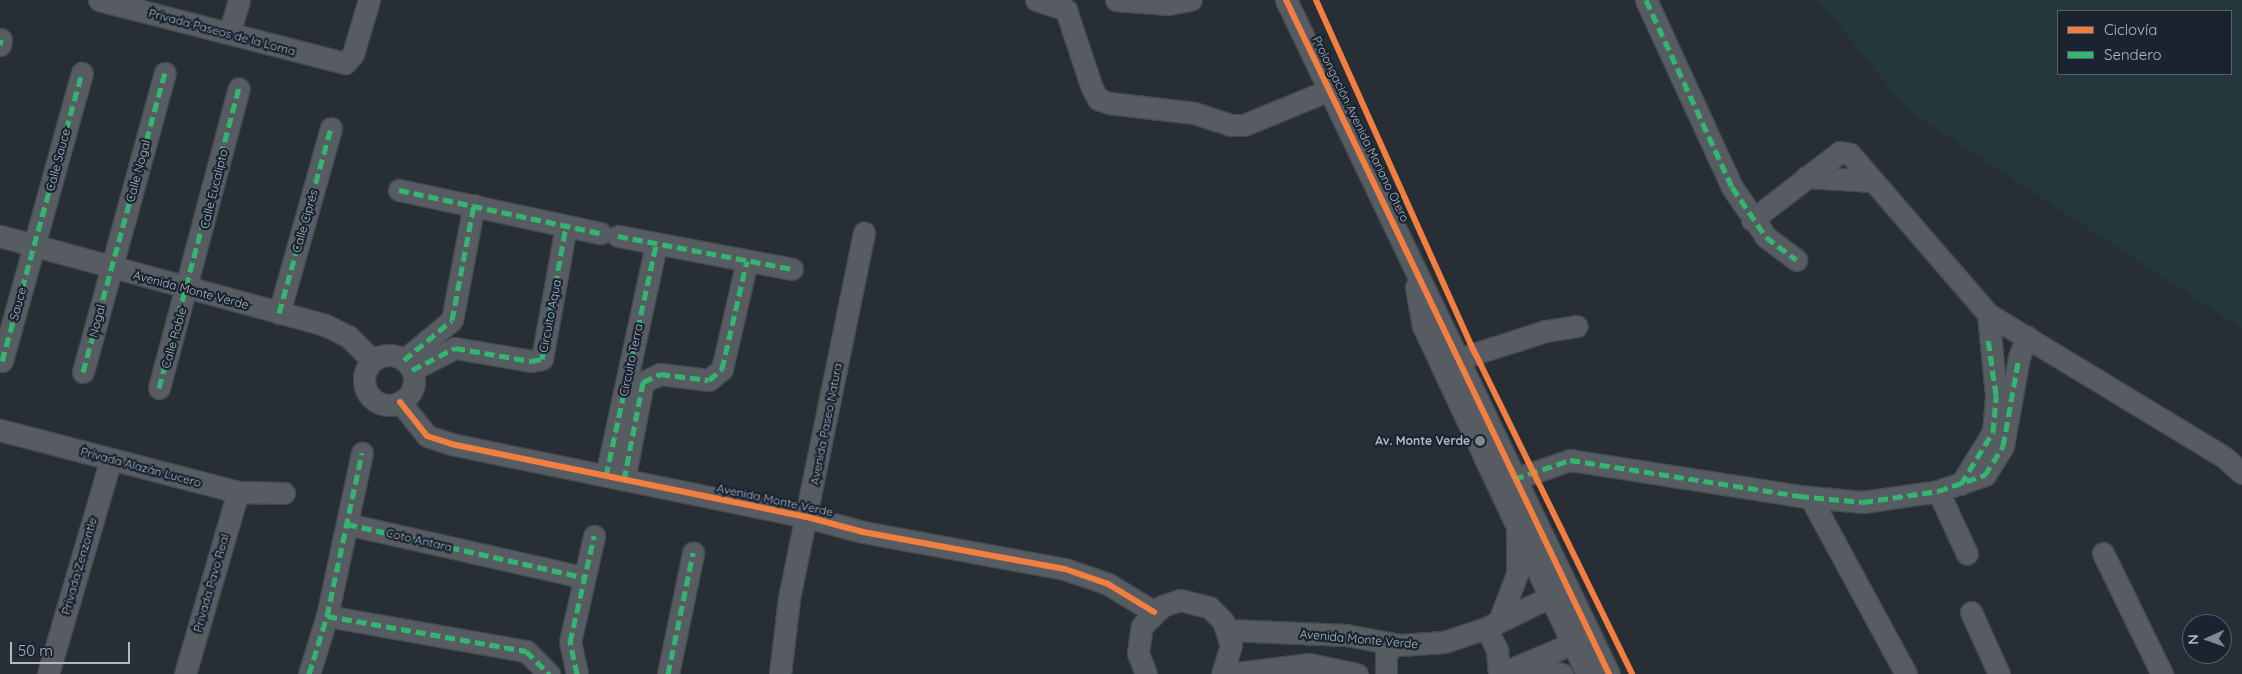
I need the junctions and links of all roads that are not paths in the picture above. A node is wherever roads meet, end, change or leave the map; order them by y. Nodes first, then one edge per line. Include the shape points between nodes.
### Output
1 (239, 0) edge
2 (369, 0) edge
3 (1036, 0) edge
4 (1116, 0) edge
5 (1191, 0) edge
6 (1286, 0) edge
7 (1646, 0) edge
8 (105, 1) edge
9 (229, 33) junction
10 (82, 73) dead end
11 (165, 73) dead end
12 (239, 88) dead end
13 (1329, 90) junction
14 (331, 128) dead end
15 (399, 190) dead end
16 (474, 206) junction
17 (1752, 220) junction
18 (566, 226) junction
19 (864, 233) dead end
20 (0, 236) edge
21 (656, 245) junction
22 (34, 247) junction
23 (1796, 260) dead end
24 (746, 262) junction
25 (1413, 262) junction
26 (111, 269) junction
27 (792, 269) dead end
28 (189, 289) junction
29 (279, 313) junction
30 (1988, 314) junction
31 (1577, 326) dead end
32 (2027, 337) junction
33 (1458, 359) junction
34 (372, 360) junction
35 (2, 361) dead end
36 (408, 365) junction
37 (83, 372) dead end
38 (159, 388) dead end
39 (400, 402) junction
40 (0, 430) edge
41 (362, 453) dead end
42 (111, 459) junction
43 (2242, 473) edge
44 (615, 478) junction
45 (1514, 479) junction
46 (1961, 484) junction
47 (1938, 491) junction
48 (238, 492) junction
49 (284, 493) dead end
50 (1810, 497) junction
51 (807, 517) junction
52 (347, 524) junction
53 (1517, 527) junction
54 (594, 536) dead end
55 (693, 553) dead end
56 (2104, 553) dead end
57 (1967, 554) dead end
58 (582, 577) junction
59 (1559, 592) junction
60 (1154, 612) junction
61 (1971, 612) dead end
62 (326, 616) junction
63 (1492, 625) junction
64 (1228, 630) junction
65 (1346, 635) junction
66 (1582, 640) junction
67 (1394, 644) junction
68 (1520, 666) junction
69 (1349, 671) edge
70 (48, 674) edge
71 (185, 674) edge
72 (309, 674) edge
73 (550, 674) edge
74 (577, 674) edge
75 (668, 674) edge
76 (780, 674) edge
77 (1146, 674) edge
78 (1222, 674) edge
79 (1229, 674) edge
80 (1386, 674) edge
81 (1500, 674) edge
82 (1562, 674) edge
83 (1586, 674) edge
84 (1608, 674) edge
85 (1906, 674) edge
86 (1999, 674) edge
87 (2162, 674) edge

1 - 9 street
2 - 9 street, Privada Paseos de la Loma via 353,54 345,63
3 - 13 street via 1066,10 1098,100 1194,112 1230,125 1244,125
4 - 5 street via 1168,4
6 - 13 street, Prolongación Avenida Mariano Otero
7 - 17 street via 1717,158
8 - 9 street, Privada Paseos de la Loma
10 - 22 street, Calle Sauce
11 - 26 street, Calle Nogal
12 - 28 street, Calle Eucalipto
13 - 25 street, Prolongación Avenida Mariano Otero
14 - 29 street, Calle Ciprés
15 - 16 street
16 - 18 street
16 - 36 street via 452,320
17 - 23 street
17 - 30 street via 1806,177 1873,180
18 - 21 street
18 - 36 street, Circuito Aqua via 542,359 531,361 455,348
19 - 51 street, Avenida Paseo Natura
20 - 22 street, Avenida Monte Verde
21 - 24 street
21 - 44 street, Circuito Terra
22 - 26 street, Avenida Monte Verde
22 - 35 street, Sauce
24 - 27 street
24 - 44 street via 722,369 709,380 656,374 643,382
25 - 33 street, Prolongación Avenida Mariano Otero
25 - 53 street via 1423,326
26 - 28 street, Avenida Monte Verde
26 - 37 street, Nogal
28 - 29 street, Avenida Monte Verde
28 - 38 street, Calle Roble
29 - 34 street, Avenida Monte Verde via 348,336
30 - 32 street
30 - 46 street via 1996,395 1993,432
31 - 33 street via 1546,331
32 - 43 street via 2224,457
32 - 46 street via 2019,357 2003,446 1985,475
33 - 45 street, Prolongación Avenida Mariano Otero
34 - 36 street via 387,354
34 - 39 street via 363,381 369,396 382,404
36 - 39 street via 413,386
39 - 44 street, Avenida Monte Verde via 427,436
40 - 42 street, Privada Alazán Lucero
41 - 52 street
42 - 48 street, Privada Alazán Lucero
42 - 70 street, Privada Zenzontle
44 - 51 street, Avenida Monte Verde
45 - 50 street via 1578,461
45 - 59 street, Prolongación Avenida Mariano Otero
46 - 47 street
47 - 50 street via 1863,502
47 - 57 street
48 - 49 street, Privada Alazán Lucero
48 - 71 street, Privada Pavo Real
50 - 85 street
51 - 60 street, Avenida Monte Verde via 863,532 1064,569 1108,584
51 - 76 street, Avenida Paseo Natura via 789,598
52 - 58 street, Coto Antara
52 - 62 street
53 - 59 street
53 - 63 street via 1517,574
54 - 58 street
55 - 75 street
56 - 87 street
58 - 74 street via 570,642
59 - 63 street, Avenida Monte Verde
59 - 66 street, Prolongación Avenida Mariano Otero
60 - 64 street via 1171,602 1190,600 1217,613
60 - 77 street via 1138,644
61 - 86 street
62 - 72 street
62 - 73 street via 526,651
63 - 67 street, Avenida Monte Verde via 1444,642
63 - 81 street
64 - 65 street, Avenida Monte Verde
64 - 78 street via 1230,653
65 - 67 street, Avenida Monte Verde
65 - 69 street
66 - 68 street
66 - 83 street
66 - 84 street, Prolongación Avenida Mariano Otero
67 - 80 street via 1386,655
68 - 81 street
68 - 82 street
69 - 79 street via 1288,665

